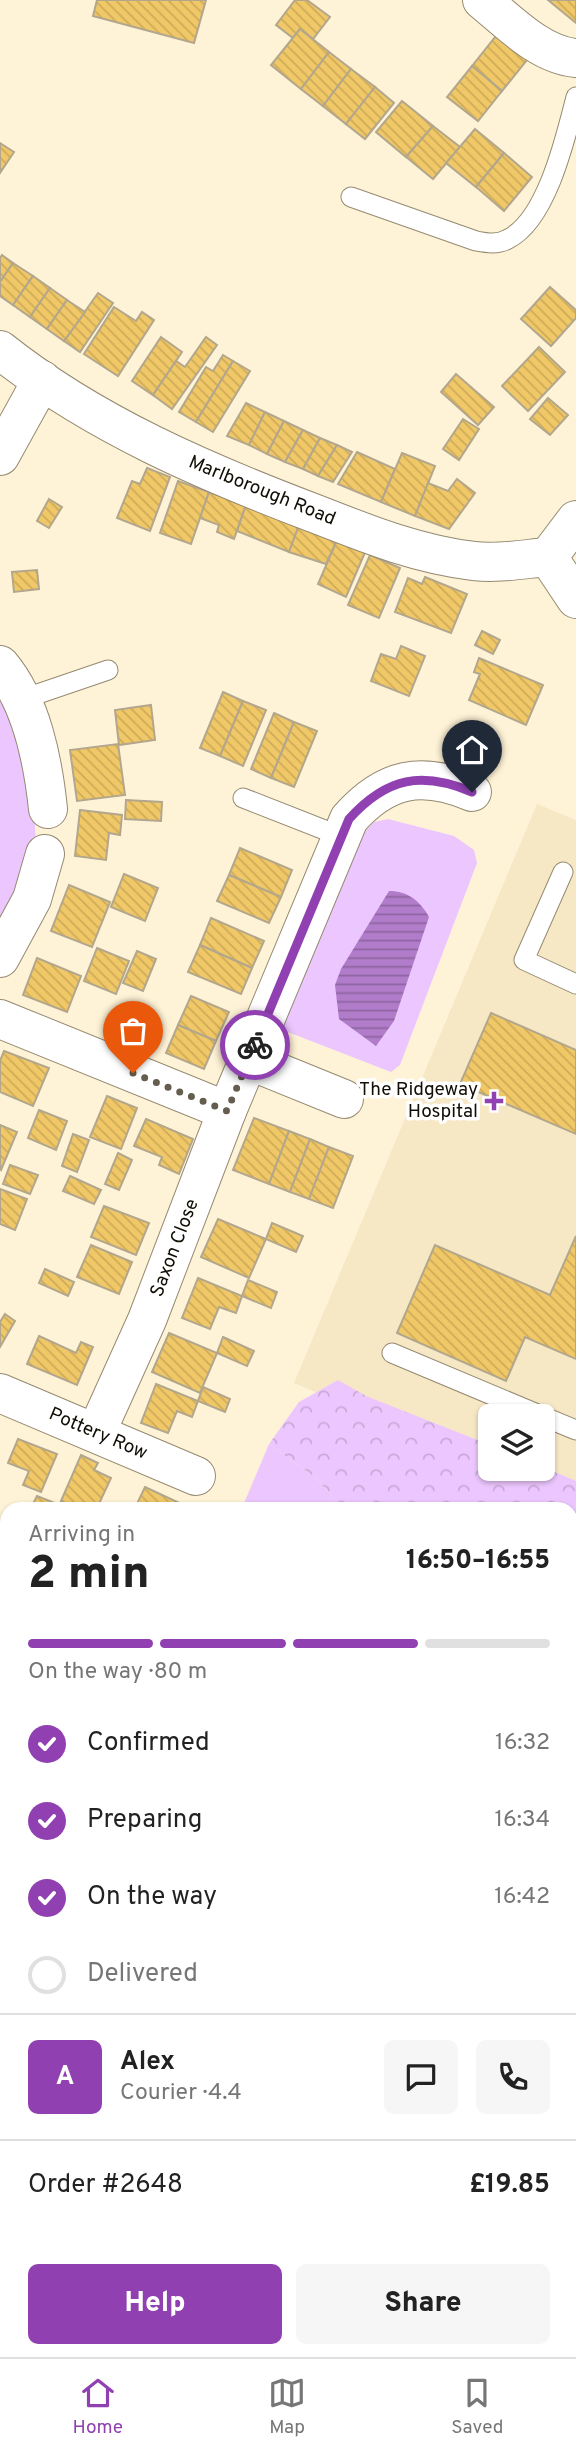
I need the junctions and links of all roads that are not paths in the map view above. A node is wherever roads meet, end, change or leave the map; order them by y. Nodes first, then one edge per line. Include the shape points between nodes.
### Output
1 (482, 0) edge
2 (576, 58) edge
3 (576, 97) edge
4 (351, 197) dead end
5 (0, 350) edge
6 (42, 380) junction
7 (0, 456) edge
8 (576, 520) edge
9 (548, 557) junction
10 (576, 600) edge
11 (0, 665) edge
12 (108, 670) dead end
13 (20, 700) junction
14 (472, 792) dead end
15 (243, 798) dead end
16 (48, 809) dead end
17 (340, 836) junction
18 (45, 854) dead end
19 (563, 872) dead end
20 (0, 958) edge
21 (576, 984) edge
22 (0, 1019) edge
23 (248, 1060) junction
24 (344, 1099) dead end
25 (227, 1111) junction
26 (392, 1353) dead end
27 (0, 1393) edge
28 (513, 1404) edge
29 (555, 1421) edge
30 (576, 1430) edge
31 (96, 1433) junction
32 (196, 1476) dead end

1 - 2 street via 539,44 558,55
3 - 4 lane via 545,194 509,239 476,241
5 - 6 street, Marlborough Road
6 - 7 street
6 - 9 street, Marlborough Road via 187,461 400,545 482,562
8 - 9 street
9 - 10 street
11 - 13 street
12 - 13 lane
13 - 16 street via 42,761
14 - 17 street, Saxon Close via 432,779 398,783 362,804
15 - 17 lane
17 - 23 street, Saxon Close
18 - 20 street via 32,899
19 - 21 lane via 524,960
22 - 25 street
23 - 24 street
23 - 25 street, Saxon Close
25 - 31 street, Saxon Close via 148,1320
26 - 28 lane
27 - 31 street, Pottery Row
29 - 30 lane
31 - 32 street, Pottery Row

